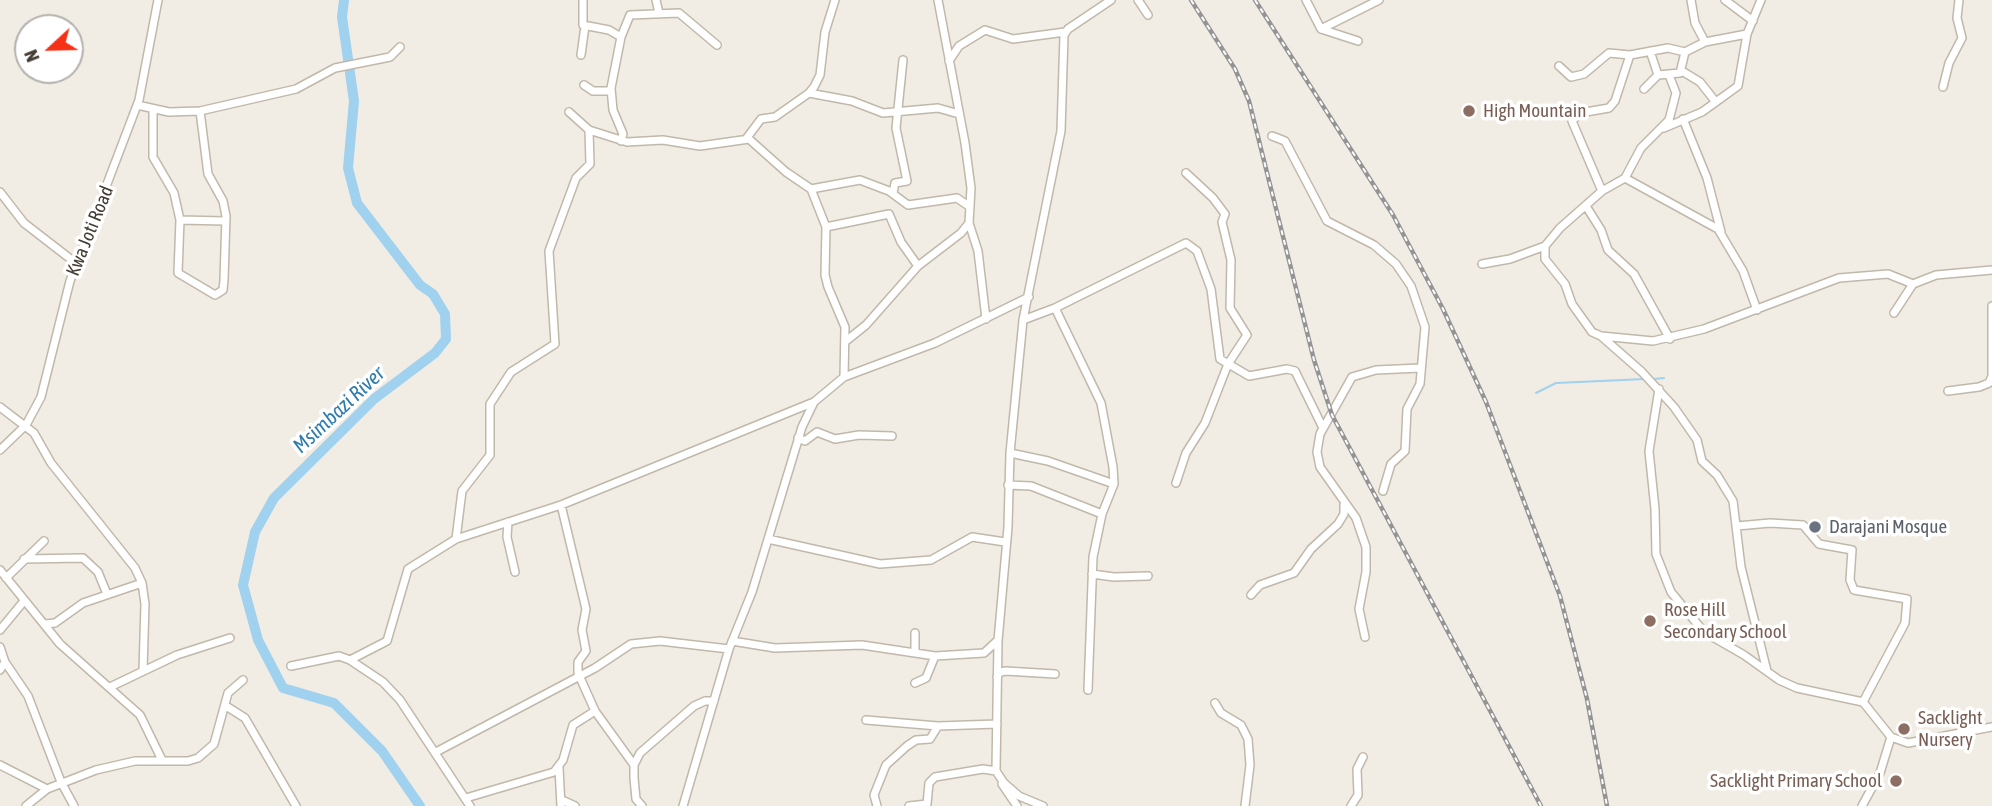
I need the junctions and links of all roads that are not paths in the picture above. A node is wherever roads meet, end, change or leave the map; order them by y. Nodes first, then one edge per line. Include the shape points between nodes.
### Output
1 (158, 0) edge
2 (583, 0) edge
3 (656, 0) edge
4 (835, 0) edge
5 (937, 0) edge
6 (1111, 0) edge
7 (1138, 0) edge
8 (1306, 0) edge
9 (1379, 0) edge
10 (1691, 0) edge
11 (1725, 0) edge
12 (1761, 0) edge
13 (1959, 0) edge
14 (659, 13) junction
15 (1148, 15) dead end
16 (1753, 21) junction
17 (585, 26) junction
18 (1321, 29) junction
19 (1065, 32) junction
20 (1747, 34) junction
21 (621, 37) junction
22 (1358, 41) dead end
23 (1705, 42) junction
24 (716, 45) dead end
25 (400, 47) dead end
26 (1650, 51) junction
27 (1685, 52) junction
28 (581, 55) dead end
29 (1630, 55) junction
30 (903, 60) dead end
31 (949, 61) junction
32 (1559, 66) dead end
33 (1682, 71) junction
34 (1658, 75) junction
35 (1670, 75) junction
36 (584, 85) dead end
37 (1943, 87) dead end
38 (1644, 89) dead end
39 (610, 92) junction
40 (809, 93) junction
41 (1716, 101) junction
42 (137, 105) junction
43 (153, 109) junction
44 (200, 111) junction
45 (569, 112) dead end
46 (900, 113) junction
47 (959, 114) junction
48 (1683, 119) junction
49 (589, 130) junction
50 (1657, 132) junction
51 (1272, 136) dead end
52 (746, 139) junction
53 (621, 141) junction
54 (1186, 173) dead end
55 (1625, 178) junction
56 (811, 189) junction
57 (1602, 191) junction
58 (0, 192) edge
59 (893, 193) junction
60 (1586, 206) junction
61 (970, 207) junction
62 (180, 220) junction
63 (225, 221) junction
64 (969, 223) junction
65 (826, 227) junction
66 (1721, 232) junction
67 (1545, 246) junction
68 (77, 264) junction
69 (1482, 264) dead end
70 (918, 266) junction
71 (1992, 270) edge
72 (1913, 284) junction
73 (1029, 296) junction
74 (1992, 306) edge
75 (1055, 308) junction
76 (1757, 310) junction
77 (1894, 313) dead end
78 (986, 320) junction
79 (1023, 320) junction
80 (1601, 336) junction
81 (1670, 339) junction
82 (846, 341) junction
83 (1228, 364) junction
84 (1420, 368) junction
85 (1992, 376) edge
86 (844, 377) junction
87 (1659, 389) junction
88 (1948, 391) dead end
89 (814, 402) junction
90 (0, 407) edge
91 (26, 425) junction
92 (1322, 426) junction
93 (892, 436) dead end
94 (798, 438) junction
95 (0, 450) edge
96 (1010, 453) junction
97 (1176, 483) dead end
98 (1114, 484) junction
99 (1008, 485) junction
100 (1383, 491) dead end
101 (561, 505) junction
102 (1343, 505) junction
103 (1102, 514) junction
104 (508, 522) junction
105 (1738, 526) junction
106 (768, 538) junction
107 (456, 539) junction
108 (44, 541) dead end
109 (1005, 542) junction
110 (24, 559) junction
111 (0, 570) edge
112 (514, 572) dead end
113 (1093, 574) junction
114 (1148, 576) dead end
115 (6, 578) junction
116 (142, 583) junction
117 (107, 594) junction
118 (1251, 595) dead end
119 (24, 601) junction
120 (45, 624) junction
121 (0, 630) edge
122 (915, 634) dead end
123 (1365, 637) dead end
124 (230, 638) dead end
125 (998, 640) junction
126 (731, 645) junction
127 (0, 647) edge
128 (915, 652) junction
129 (935, 656) junction
130 (350, 660) junction
131 (2, 666) edge
132 (291, 666) dead end
133 (143, 671) junction
134 (1767, 671) junction
135 (1055, 674) dead end
136 (580, 676) junction
137 (997, 677) junction
138 (243, 680) dead end
139 (915, 683) dead end
140 (110, 687) junction
141 (1088, 690) dead end
142 (714, 701) junction
143 (1863, 702) junction
144 (1215, 703) dead end
145 (226, 706) junction
146 (596, 711) junction
147 (866, 720) dead end
148 (997, 724) junction
149 (938, 726) junction
150 (1992, 727) edge
151 (1891, 737) junction
152 (436, 752) junction
153 (1363, 757) dead end
154 (162, 760) junction
155 (0, 765) edge
156 (634, 765) junction
157 (559, 768) junction
158 (998, 774) junction
159 (61, 782) junction
160 (47, 789) junction
161 (466, 798) junction
162 (562, 803) edge
163 (927, 805) edge
164 (26, 806) edge
165 (74, 806) edge
166 (296, 806) edge
167 (470, 806) edge
168 (575, 806) edge
169 (642, 806) edge
170 (683, 806) edge
171 (877, 806) edge
172 (909, 806) edge
173 (1017, 806) edge
174 (1043, 806) edge
175 (1245, 806) edge
176 (1351, 806) edge
177 (1862, 806) edge

1 - 42 street, Kwa Joti Road
2 - 17 street
3 - 14 street
4 - 40 street via 825,32 820,75
5 - 31 street
6 - 19 street
7 - 15 street
8 - 18 street
9 - 18 street
10 - 23 street
11 - 16 street
12 - 16 street
13 - 37 street via 1962,38
14 - 21 street via 630,15
14 - 24 street via 679,13
16 - 20 street
17 - 21 street
17 - 28 street
18 - 22 street
19 - 31 street via 1010,39 985,30 959,46
19 - 73 street via 1061,131
20 - 23 street
20 - 41 street via 1738,86
21 - 39 street
23 - 27 street
25 - 44 street via 390,57 335,68 303,86
26 - 27 street via 1668,48
26 - 29 street
26 - 34 street
27 - 33 street
29 - 32 street via 1604,55 1584,74 1571,77
29 - 57 street via 1609,108 1580,113 1572,121
30 - 46 street
31 - 47 street
33 - 35 street
33 - 41 street via 1700,82
34 - 35 street
34 - 38 street
35 - 50 street via 1675,88 1672,114
36 - 39 street
39 - 53 street
40 - 46 street via 883,113
40 - 52 street via 775,117 761,119
41 - 48 street
42 - 43 street
42 - 68 street, Kwa Joti Road
43 - 44 street
43 - 62 street via 153,156 174,193
44 - 63 street via 207,170 224,204
45 - 49 street
46 - 47 street via 938,108
46 - 59 street via 897,138 907,181 895,183
47 - 61 street
48 - 50 street
48 - 66 street via 1707,178
49 - 53 street
49 - 107 street via 590,164 576,178 549,251 555,344 511,372 490,404 490,454 462,491
50 - 55 street via 1638,152
51 - 84 street via 1285,141 1326,221 1374,245 1396,264 1411,286 1426,327
52 - 53 street via 700,146 663,140
52 - 56 street
54 - 83 street via 1225,214 1222,222 1231,260 1230,308 1247,335
55 - 57 street
55 - 66 street
56 - 59 street via 860,180
56 - 65 street
57 - 60 street
58 - 68 street via 19,219
59 - 61 street via 908,205 957,198
60 - 67 street
60 - 81 street via 1608,250 1634,274
61 - 64 street
62 - 63 street
62 - 63 street via 178,272 215,295 223,290
64 - 70 street
64 - 78 street via 978,251
65 - 70 street via 889,214
65 - 82 street via 825,275 843,319
66 - 76 street via 1743,271
67 - 69 street
67 - 80 street via 1545,259 1565,284 1576,312
68 - 91 street, Kwa Joti Road via 41,397
70 - 82 street
71 - 72 street via 1944,274
72 - 76 street via 1888,274 1856,275 1831,280
72 - 77 street
73 - 78 street
73 - 79 street
74 - 85 street
75 - 79 street
75 - 83 street via 1186,243 1197,251 1211,289 1220,355
75 - 98 street via 1106,416
76 - 81 street
78 - 86 street
79 - 96 street
80 - 81 street
80 - 87 street
82 - 86 street
83 - 92 street via 1253,377 1295,370
83 - 97 street
84 - 92 street via 1376,370 1352,377
84 - 100 street via 1419,388 1407,409 1405,454 1391,464
85 - 88 street via 1979,387
86 - 89 street
87 - 105 street via 1687,424 1702,461 1733,501
87 - 134 street via 1649,451 1659,567 1671,592 1704,632
89 - 94 street
89 - 101 street
90 - 91 street
91 - 95 street, Kwa Joti Road
91 - 116 street via 100,528 129,558
92 - 102 street via 1317,457
93 - 94 street via 835,439 817,432 805,441
94 - 106 street
96 - 98 street
96 - 99 street
98 - 103 street
99 - 103 street via 1031,486
99 - 109 street
101 - 104 street
101 - 136 street via 586,610 582,629 587,646 577,666
102 - 118 street via 1338,524 1294,573 1260,585
102 - 123 street via 1356,518 1366,547 1359,609
103 - 113 street
104 - 107 street
104 - 112 street
105 - 134 street via 1741,567
105 - 143 street via 1803,525 1819,544 1852,550 1854,590 1907,599 1905,624
106 - 109 street via 880,564 931,560 972,537
106 - 126 street
107 - 130 street via 408,569 387,641
108 - 110 street
109 - 125 street
110 - 115 street
110 - 117 street via 83,558 98,572
111 - 115 street
113 - 114 street
113 - 141 street
115 - 119 street
116 - 117 street
116 - 133 street via 146,626
117 - 120 street
119 - 120 street
119 - 121 street
120 - 140 street via 60,644
122 - 128 street
124 - 133 street via 206,643
125 - 129 street via 984,653
125 - 137 street
126 - 128 street via 862,645
126 - 136 street via 636,642
126 - 142 street
127 - 131 street
128 - 129 street
129 - 139 street via 926,678
130 - 132 street via 339,656
130 - 152 street via 400,700
131 - 159 street via 28,696
133 - 140 street
134 - 143 street via 1797,688
135 - 137 street via 1006,671
136 - 146 street
136 - 152 street
137 - 148 street
138 - 145 street via 228,693
140 - 154 street via 140,715
142 - 156 street via 694,706 645,746
142 - 170 street
143 - 151 street
144 - 175 street via 1221,713 1241,725 1248,739 1251,765
145 - 154 street via 214,744 206,752 188,761
145 - 166 street via 245,718
146 - 156 street
146 - 157 street via 573,725
147 - 149 street
148 - 149 street
148 - 158 street
149 - 171 street via 930,739 916,740 891,759 877,786
150 - 151 street via 1919,743
151 - 177 street via 1880,773
152 - 161 street
153 - 176 street via 1357,769 1358,795
154 - 159 street via 135,761
155 - 160 street
156 - 169 street via 635,794
157 - 161 street
157 - 162 street
158 - 163 street via 984,769 933,778
158 - 173 street
158 - 174 street via 1019,796
159 - 160 street
159 - 165 street
160 - 164 street
161 - 167 street
162 - 168 street
163 - 172 street

